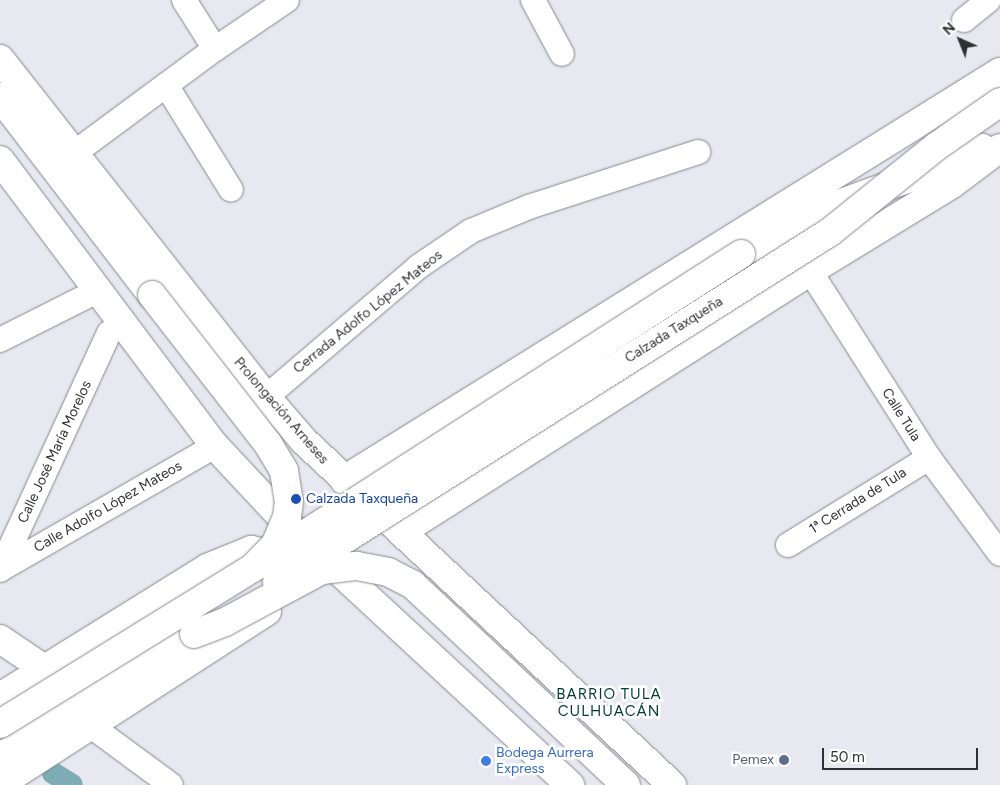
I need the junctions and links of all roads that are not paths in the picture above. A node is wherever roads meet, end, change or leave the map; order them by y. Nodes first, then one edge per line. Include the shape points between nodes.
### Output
1 (184, 0) edge
2 (287, 0) edge
3 (533, 0) edge
4 (990, 0) edge
5 (964, 20) dead end
6 (214, 49) junction
7 (562, 54) dead end
8 (0, 58) edge
9 (1000, 72) edge
10 (166, 85) junction
11 (0, 97) edge
12 (1000, 102) edge
13 (1000, 140) edge
14 (1000, 148) edge
15 (698, 152) dead end
16 (73, 154) junction
17 (0, 160) edge
18 (232, 190) dead end
19 (810, 271) junction
20 (97, 291) junction
21 (109, 334) dead end
22 (0, 340) edge
23 (266, 397) junction
24 (430, 425) junction
25 (215, 446) junction
26 (929, 458) junction
27 (344, 480) junction
28 (477, 483) junction
29 (287, 523) junction
30 (401, 532) junction
31 (788, 545) dead end
32 (1000, 554) edge
33 (254, 567) junction
34 (207, 568) junction
35 (1, 569) edge
36 (339, 570) junction
37 (240, 630) junction
38 (194, 634) junction
39 (0, 638) edge
40 (46, 670) junction
41 (0, 696) edge
42 (0, 724) edge
43 (91, 726) junction
44 (6, 777) edge
45 (171, 785) edge
46 (570, 785) edge
47 (626, 785) edge
48 (672, 785) edge

1 - 6 street
2 - 6 street
3 - 7 street
4 - 5 street
6 - 10 street
8 - 16 main road, Prolongación Arneses
9 - 24 main road
10 - 16 street
10 - 18 street
11 - 33 main road, bridge via 268,444 284,471 288,501 286,517 275,545
12 - 38 main road, Calzada Taxqueña, bridge via 937,146 830,232
13 - 33 main road, Calzada Taxqueña, bridge via 945,165 817,212 741,254
14 - 19 main road, Calzada Taxqueña via 952,184
15 - 23 street, Cerrada Adolfo López Mateos via 529,207 471,231 418,267
16 - 23 main road, Prolongación Arneses
17 - 20 main road
19 - 26 street, Calle Tula
19 - 28 main road, Calzada Taxqueña
20 - 22 street
20 - 25 main road
21 - 35 street, Calle José María Morelos
23 - 27 main road, Prolongación Arneses
24 - 27 main road
24 - 28 main road via 420,443 420,453 432,480 459,489
25 - 29 main road
25 - 35 street, Calle Adolfo López Mateos
26 - 31 street, 1ª Cerrada de Tula
26 - 32 street, Calle Tula
27 - 30 main road, Prolongación Arneses
28 - 30 main road, Calzada Taxqueña
29 - 34 main road via 294,536 294,544 284,554 276,556 251,550
29 - 36 main road
30 - 48 main road, Prolongación Arneses
33 - 42 main road, Calzada Taxqueña, bridge
34 - 37 main road via 233,578 243,589 247,613
34 - 40 main road
36 - 37 main road, Calzada Taxqueña
36 - 46 main road
37 - 43 main road, Calzada Taxqueña
38 - 44 main road, Calzada Taxqueña
38 - 47 main road, bridge via 225,622 322,570 357,566 388,572 413,585
39 - 40 main road
40 - 41 main road
43 - 44 main road, Calzada Taxqueña
43 - 45 street

